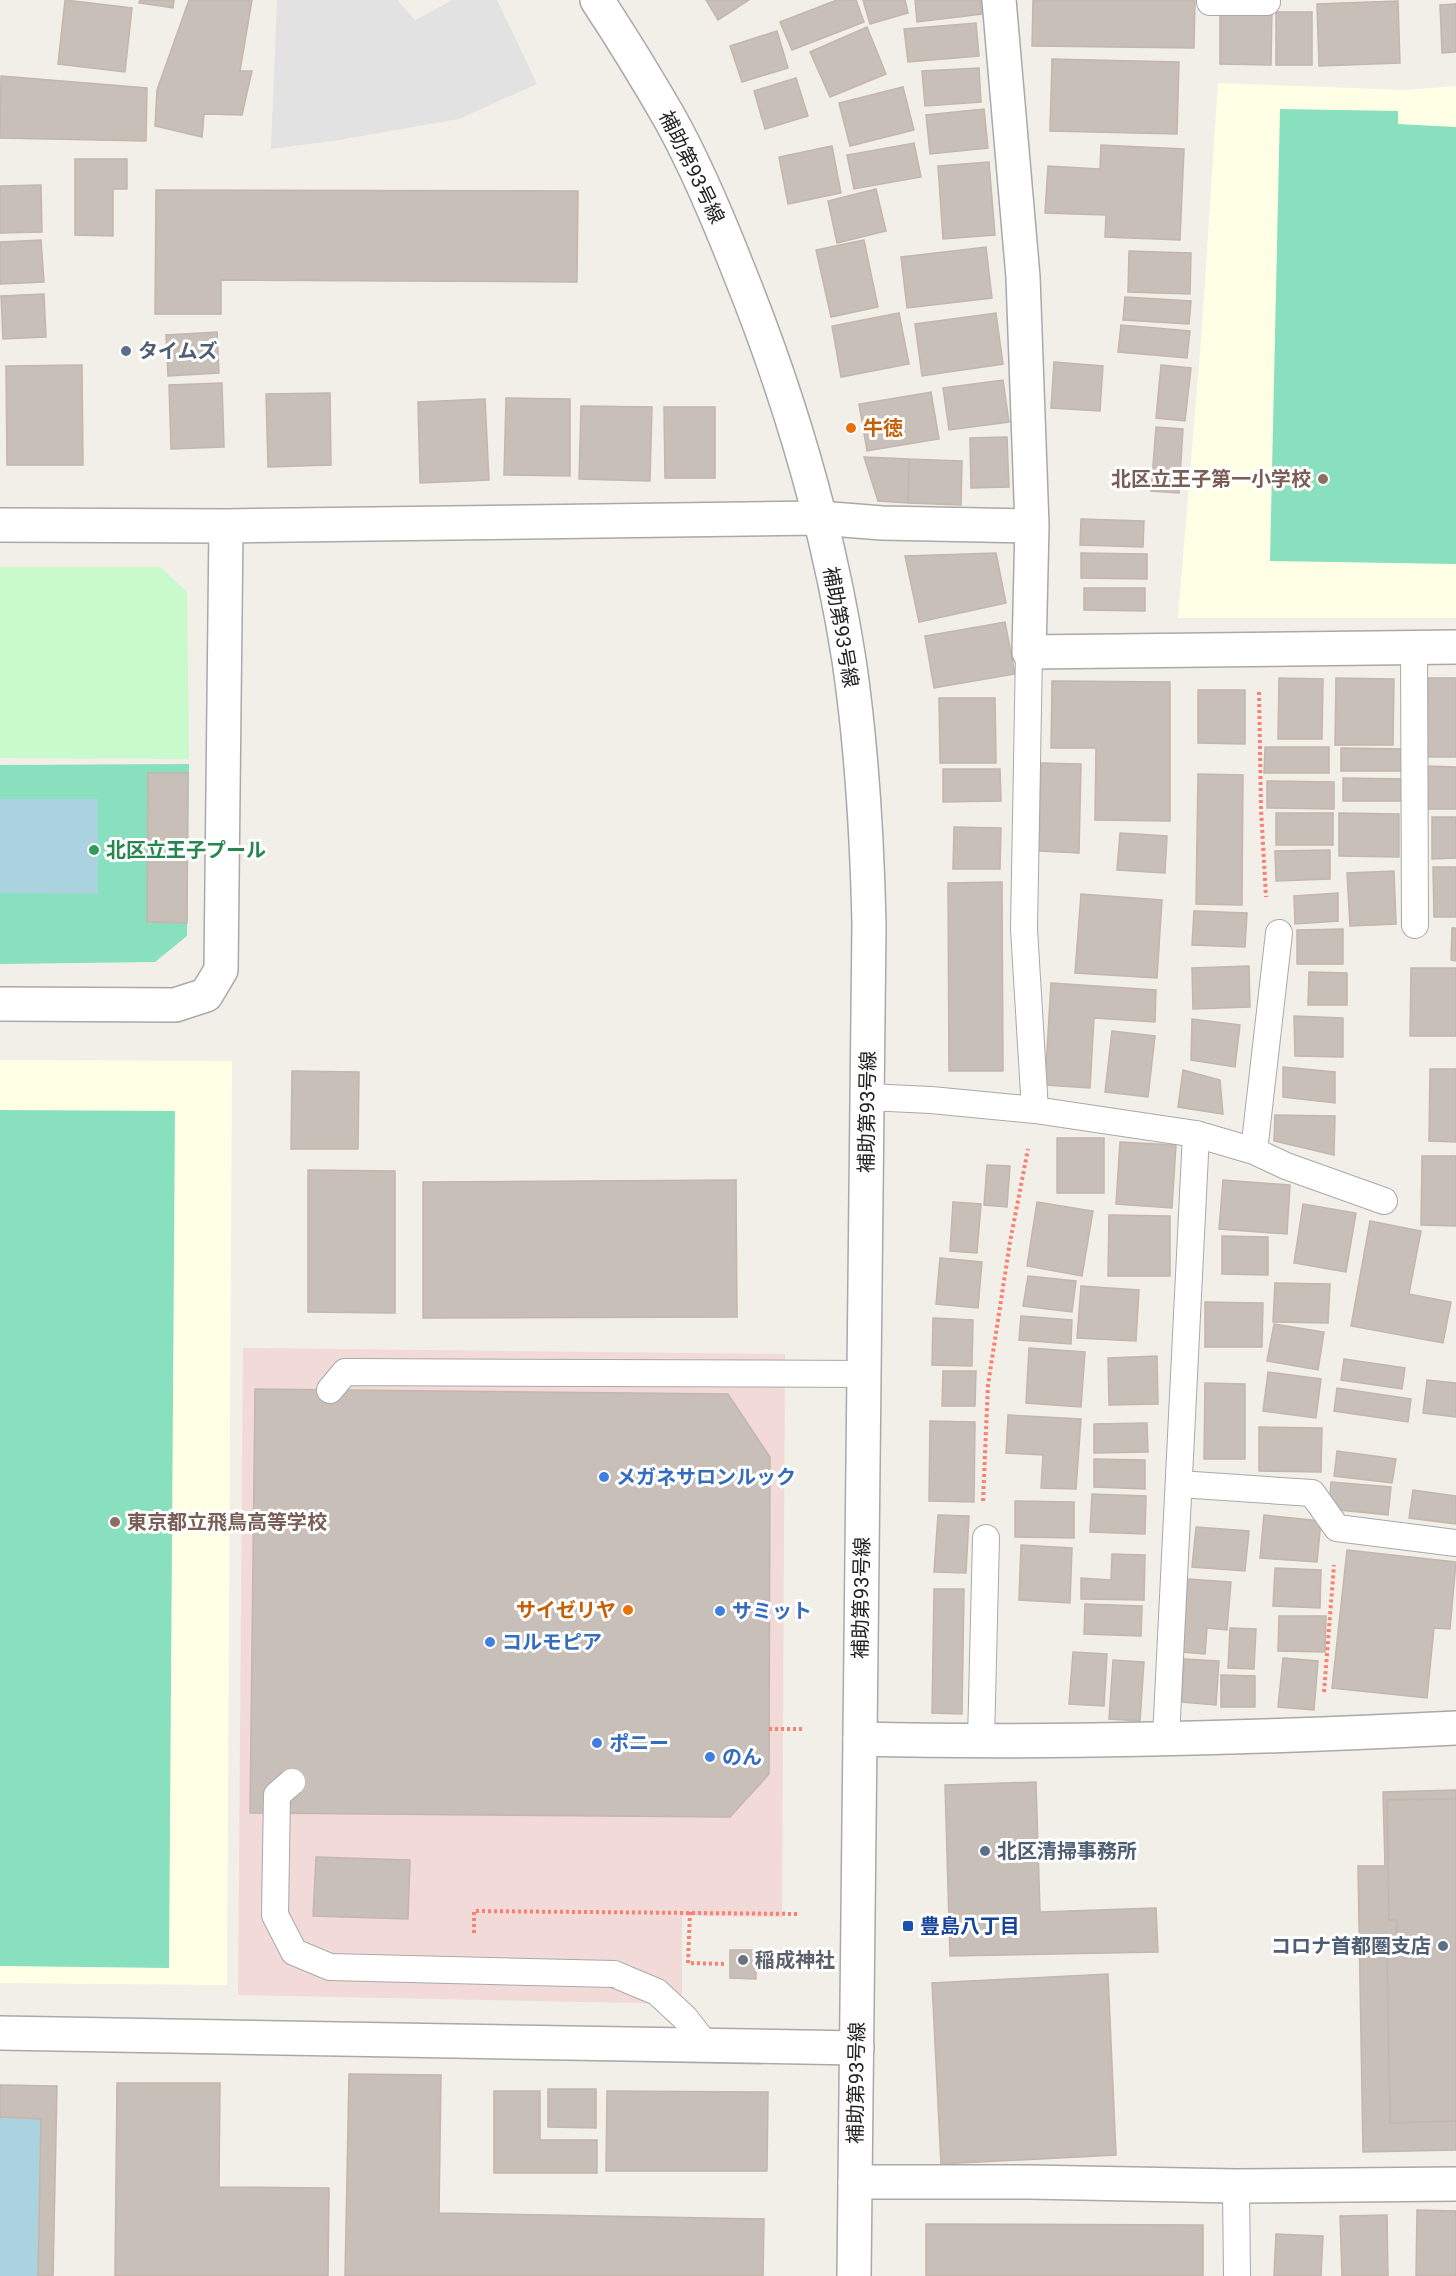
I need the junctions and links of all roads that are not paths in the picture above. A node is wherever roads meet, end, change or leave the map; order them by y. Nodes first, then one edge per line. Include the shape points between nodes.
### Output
1 (597, 0) edge
2 (999, 0) edge
3 (1209, 0) edge
4 (1268, 2) dead end
5 (819, 518) junction
6 (0, 525) edge
7 (226, 526) junction
8 (1032, 526) junction
9 (1414, 647) junction
10 (1456, 647) edge
11 (1029, 652) junction
12 (1415, 925) dead end
13 (1279, 933) road end
14 (0, 1004) edge
15 (867, 1097) junction
16 (1035, 1110) junction
17 (1196, 1134) junction
18 (1254, 1151) junction
19 (1384, 1201) dead end
20 (865, 1374) junction
21 (330, 1390) dead end
22 (1179, 1484) junction
23 (986, 1538) road end
24 (1456, 1543) edge
25 (1456, 1728) edge
26 (1166, 1738) junction
27 (860, 1739) junction
28 (981, 1741) junction
29 (292, 1782) dead end
30 (0, 2034) edge
31 (706, 2045) junction
32 (857, 2048) junction
33 (855, 2182) junction
34 (1456, 2184) edge
35 (1236, 2187) junction
36 (854, 2276) edge
37 (1237, 2276) edge

1 - 5 street, 補助第93号線 via 670,119 720,223 767,340 810,475
2 - 8 street via 1023,277
3 - 4 lane
5 - 7 street
5 - 8 street
5 - 15 street, 補助第93号線 via 849,659 861,761 869,924
6 - 7 street
7 - 14 street via 221,970 206,995 174,1005
8 - 11 street
9 - 10 street
9 - 11 street
9 - 12 lane
11 - 16 lane via 1024,929
13 - 18 lane
15 - 16 lane
15 - 20 street, 補助第93号線
16 - 17 lane
17 - 18 lane
17 - 22 lane
18 - 19 lane
20 - 21 lane via 345,1372
20 - 27 street, 補助第93号線
22 - 24 lane via 1312,1493 1337,1528
22 - 26 lane
23 - 28 lane
25 - 26 street
26 - 28 street
27 - 28 street
27 - 32 street, 補助第93号線
29 - 31 lane, bridge via 277,1795 275,1915 294,1952 330,1967 614,1974 657,1992
30 - 31 street
31 - 32 street
32 - 33 street, 補助第93号線
33 - 35 street
33 - 36 street, 補助第93号線
34 - 35 street
35 - 37 lane

